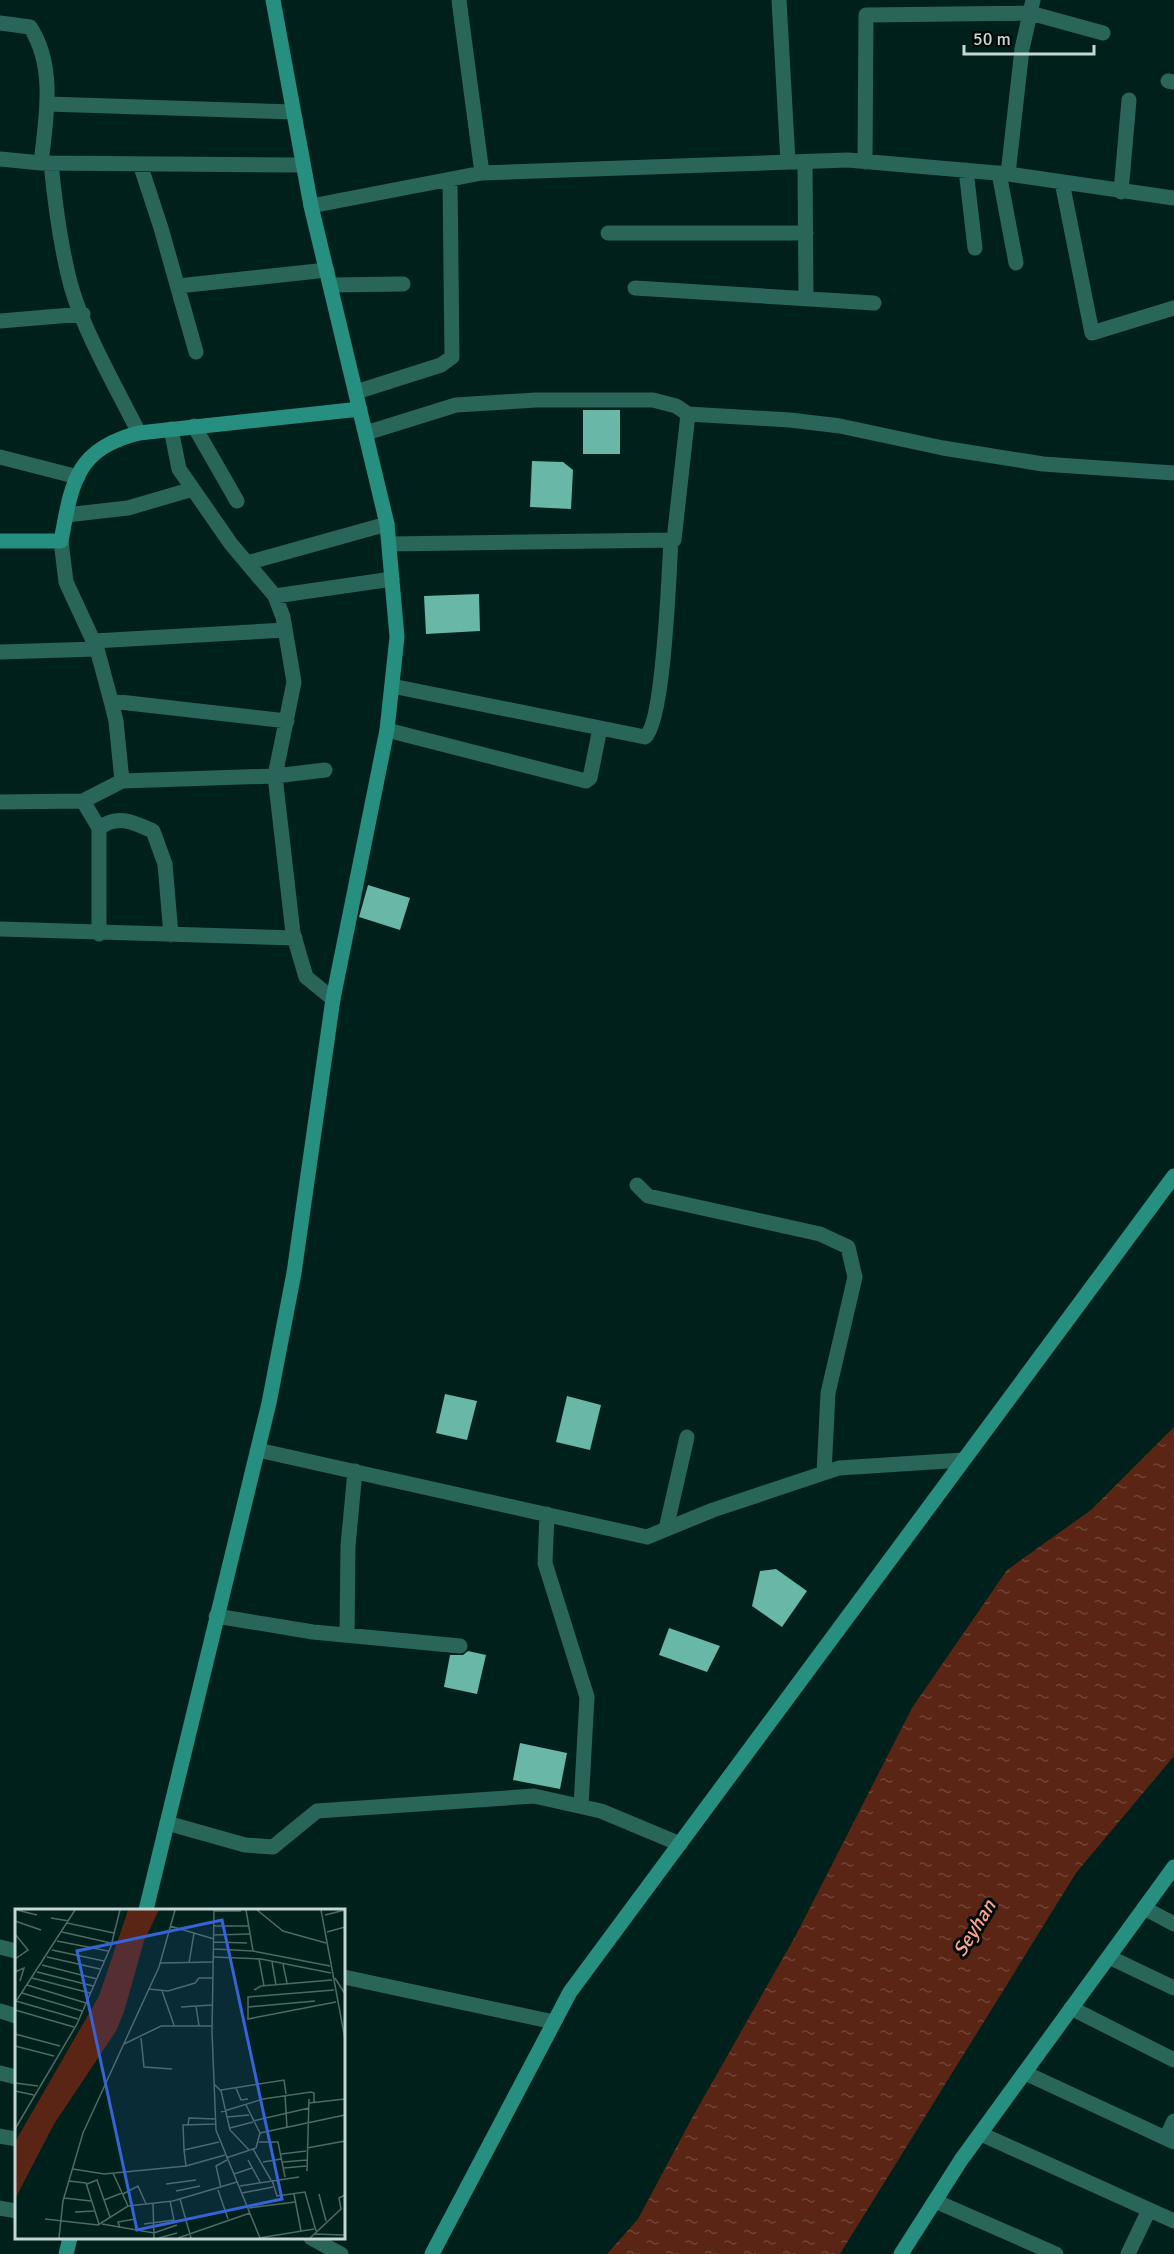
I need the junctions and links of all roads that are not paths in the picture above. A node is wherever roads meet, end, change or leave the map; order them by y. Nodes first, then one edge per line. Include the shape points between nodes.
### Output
1 (273, 0) edge
2 (459, 0) edge
3 (779, 0) edge
4 (1031, 7) edge
5 (0, 23) edge
6 (1103, 33) dead end
7 (1129, 100) dead end
8 (48, 104) junction
9 (293, 112) junction
10 (0, 159) edge
11 (788, 162) junction
12 (805, 162) junction
13 (865, 162) junction
14 (46, 163) junction
15 (140, 164) junction
16 (303, 165) junction
17 (966, 170) junction
18 (482, 174) junction
19 (1004, 174) junction
20 (450, 180) junction
21 (1062, 182) junction
22 (1121, 192) junction
23 (1174, 198) edge
24 (311, 206) junction
25 (608, 233) dead end
26 (806, 233) junction
27 (975, 248) dead end
28 (1016, 263) dead end
29 (328, 278) junction
30 (403, 284) dead end
31 (178, 286) junction
32 (635, 288) dead end
33 (806, 297) junction
34 (874, 303) dead end
35 (1174, 308) edge
36 (83, 314) junction
37 (0, 321) edge
38 (196, 352) dead end
39 (356, 392) junction
40 (360, 409) junction
41 (688, 414) junction
42 (194, 426) junction
43 (171, 429) junction
44 (139, 433) junction
45 (366, 433) junction
46 (0, 457) edge
47 (1174, 473) edge
48 (78, 477) junction
49 (193, 489) junction
50 (237, 501) dead end
51 (66, 515) junction
52 (387, 524) junction
53 (671, 540) junction
54 (0, 541) edge
55 (61, 541) junction
56 (390, 544) junction
57 (247, 563) junction
58 (392, 579) junction
59 (275, 596) junction
60 (285, 630) junction
61 (96, 645) junction
62 (0, 652) edge
63 (392, 686) junction
64 (111, 702) junction
65 (287, 721) junction
66 (600, 728) junction
67 (387, 730) junction
68 (325, 770) dead end
69 (275, 776) junction
70 (122, 781) junction
71 (83, 801) junction
72 (0, 802) edge
73 (99, 828) junction
74 (0, 929) edge
75 (99, 934) junction
76 (171, 935) junction
77 (295, 938) junction
78 (333, 999) junction
79 (1174, 1176) edge
80 (637, 1185) dead end
81 (687, 1437) dead end
82 (258, 1450) junction
83 (963, 1461) junction
84 (356, 1471) junction
85 (824, 1473) junction
86 (547, 1514) junction
87 (666, 1529) junction
88 (216, 1616) junction
89 (347, 1635) junction
90 (460, 1646) dead end
91 (581, 1806) junction
92 (167, 1823) junction
93 (680, 1844) junction
94 (1174, 1867) edge
95 (1144, 1908) junction
96 (146, 1909) edge
97 (1174, 1924) edge
98 (0, 1947) edge
99 (15, 1951) edge
100 (1110, 1957) junction
101 (345, 1977) edge
102 (1174, 1988) edge
103 (1071, 2008) junction
104 (0, 2011) edge
105 (15, 2016) edge
106 (554, 2022) junction
107 (1174, 2060) edge
108 (0, 2073) edge
109 (1025, 2073) junction
110 (15, 2077) edge
111 (1174, 2121) edge
112 (981, 2134) junction
113 (0, 2136) edge
114 (15, 2139) edge
115 (1170, 2140) edge
116 (935, 2200) junction
117 (0, 2208) edge
118 (1149, 2210) junction
119 (15, 2211) edge
120 (1174, 2221) edge
121 (70, 2239) edge
122 (313, 2239) edge
123 (66, 2254) edge
124 (341, 2254) edge
125 (432, 2254) edge
126 (901, 2254) edge
127 (1056, 2254) edge
128 (1128, 2254) edge

1 - 9 main road
2 - 18 street
3 - 11 street
4 - 6 street
4 - 13 street via 866,15
4 - 19 street
5 - 8 street via 30,27 39,41
7 - 22 street
8 - 9 street
8 - 14 street
9 - 16 main road
10 - 14 street
11 - 12 street
11 - 18 street
12 - 13 street
12 - 26 street
13 - 17 street
14 - 15 street
14 - 36 street via 72,288
15 - 16 street
15 - 31 street
16 - 24 main road
17 - 19 street
17 - 27 street
18 - 20 street
19 - 21 street
19 - 28 street
20 - 24 street
20 - 39 street via 452,357 441,365
21 - 22 street
21 - 35 street via 1092,333
22 - 23 street
24 - 29 main road
25 - 26 street
26 - 33 street
29 - 30 street
29 - 31 street
29 - 39 main road
31 - 38 street
32 - 33 street
33 - 34 street
36 - 37 street
36 - 44 street
39 - 40 main road
40 - 42 main road
40 - 45 main road
41 - 45 street via 653,400 536,400 456,405
41 - 47 street via 840,426 1043,464
41 - 53 street
42 - 43 main road
42 - 50 street
43 - 44 main road
43 - 49 street via 179,469
44 - 48 main road via 116,439 89,455
45 - 52 main road
46 - 48 street
48 - 51 main road
49 - 51 street via 128,508
49 - 57 street
51 - 55 main road
52 - 56 main road
52 - 57 street
53 - 56 street
53 - 66 street via 660,689 651,733 645,736
54 - 55 main road
55 - 61 street via 66,582
56 - 58 main road
57 - 59 street
58 - 59 street
58 - 63 main road via 397,637
59 - 60 street
60 - 61 street
60 - 65 street via 294,682
61 - 62 street
61 - 64 street
63 - 66 street
63 - 67 main road
64 - 65 street
64 - 70 street
65 - 69 street
66 - 67 street via 590,778 586,781
67 - 78 main road
68 - 69 street
69 - 70 street
69 - 77 street
70 - 71 street
71 - 72 street
71 - 73 street
73 - 75 street
73 - 76 street via 110,820 127,819 153,831 165,864
74 - 75 street
75 - 76 street
76 - 77 street
77 - 78 street via 306,977
78 - 82 main road via 294,1274
79 - 83 main road
80 - 85 street via 648,1196 820,1234 848,1247 855,1277 828,1393
81 - 87 street
82 - 84 street
82 - 88 main road
83 - 85 street via 839,1467
83 - 93 main road
84 - 86 street
84 - 89 street via 348,1546
85 - 87 street
86 - 87 street via 647,1537
86 - 91 street via 545,1563 587,1697
88 - 89 street
88 - 92 main road
89 - 90 street
91 - 92 street via 534,1796 317,1811 273,1847 245,1845
91 - 93 street
92 - 96 main road
93 - 106 main road via 570,1992
94 - 95 main road
95 - 97 street
95 - 100 main road
98 - 99 street
100 - 102 street
100 - 103 main road
101 - 106 street
103 - 107 street
103 - 109 main road
104 - 105 street
106 - 125 main road
108 - 110 street
109 - 112 main road
109 - 115 street
111 - 115 street
112 - 116 main road
112 - 118 street
113 - 114 street
116 - 126 main road
116 - 127 street
117 - 119 street
118 - 120 street
118 - 128 street
121 - 123 main road
122 - 124 street

